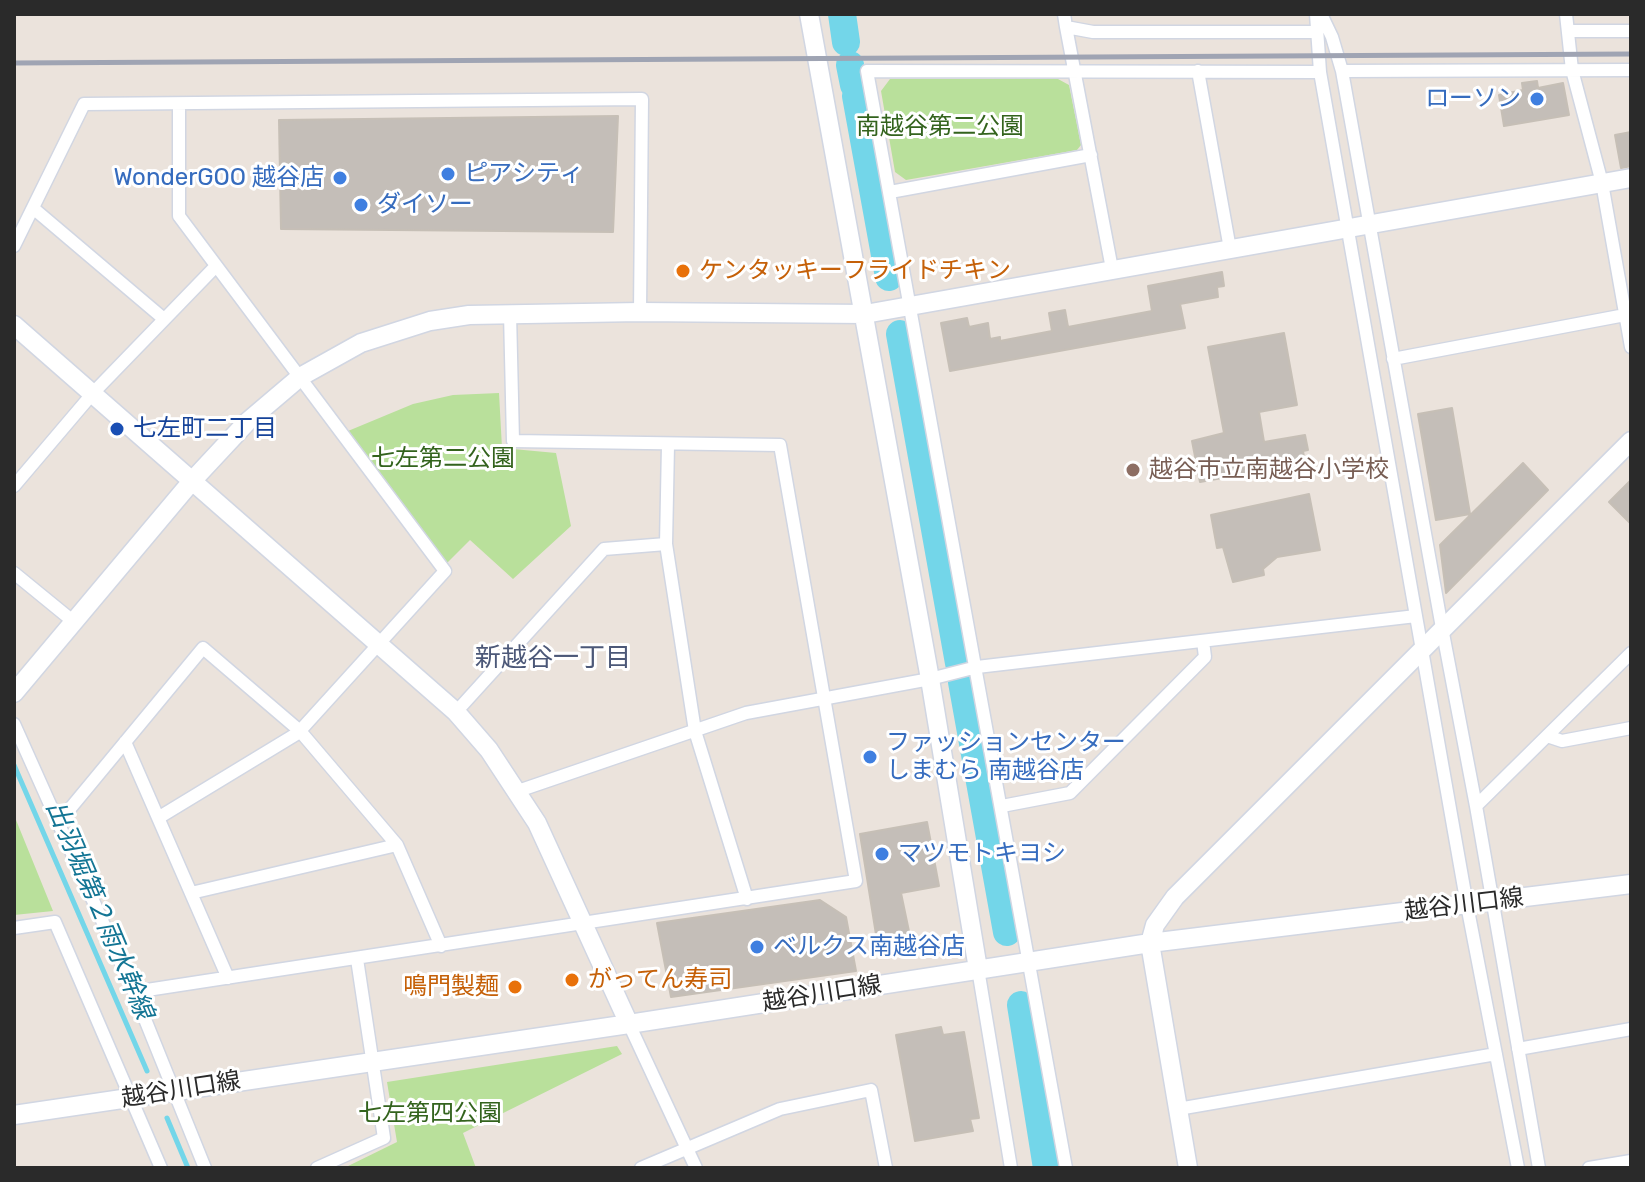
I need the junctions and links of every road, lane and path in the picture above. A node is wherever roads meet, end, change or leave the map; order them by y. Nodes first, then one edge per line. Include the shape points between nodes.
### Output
1 (809, 14) edge
2 (1319, 14) edge
3 (1566, 14) edge
4 (1065, 20) edge
5 (1570, 31) junction
6 (1631, 31) edge
7 (1317, 32) junction
8 (1572, 70) junction
9 (1631, 70) edge
10 (1075, 71) junction
11 (1198, 71) junction
12 (1342, 71) junction
13 (1320, 72) junction
14 (179, 104) junction
15 (1091, 155) junction
16 (1631, 178) edge
17 (1602, 183) junction
18 (890, 192) junction
19 (33, 208) junction
20 (1368, 225) junction
21 (1348, 228) junction
22 (14, 246) edge
23 (1230, 249) junction
24 (216, 266) junction
25 (1112, 269) junction
26 (912, 306) junction
27 (640, 312) junction
28 (510, 313) junction
29 (865, 314) junction
30 (1625, 315) junction
31 (164, 319) junction
32 (14, 325) edge
33 (1631, 347) edge
34 (1393, 359) junction
35 (300, 377) junction
36 (93, 393) junction
37 (1631, 441) edge
38 (668, 445) junction
39 (192, 481) junction
40 (14, 486) edge
41 (666, 544) junction
42 (14, 573) edge
43 (1416, 616) junction
44 (74, 622) junction
45 (1442, 628) junction
46 (1203, 641) junction
47 (378, 643) junction
48 (1422, 651) junction
49 (1631, 653) edge
50 (977, 667) junction
51 (930, 679) junction
52 (14, 693) edge
53 (826, 699) junction
54 (456, 712) junction
55 (14, 724) edge
56 (1631, 728) edge
57 (300, 731) junction
58 (695, 731) junction
59 (1547, 736) junction
60 (125, 742) junction
61 (518, 791) junction
62 (1002, 806) junction
63 (1476, 806) junction
64 (158, 818) junction
65 (59, 822) junction
66 (397, 845) junction
67 (1631, 884) edge
68 (191, 893) junction
69 (747, 899) junction
70 (1491, 902) junction
71 (1467, 905) junction
72 (584, 925) junction
73 (14, 928) edge
74 (1150, 943) junction
75 (441, 946) junction
76 (357, 959) junction
77 (1029, 962) junction
78 (978, 969) junction
79 (228, 978) junction
80 (134, 992) junction
81 (629, 1024) junction
82 (1631, 1029) edge
83 (1518, 1049) junction
84 (1496, 1054) junction
85 (372, 1061) junction
86 (174, 1090) junction
87 (130, 1097) junction
88 (1178, 1109) junction
89 (14, 1115) edge
90 (688, 1148) junction
91 (1631, 1161) edge
92 (161, 1168) edge
93 (205, 1168) edge
94 (317, 1168) edge
95 (641, 1168) edge
96 (696, 1168) edge
97 (886, 1168) edge
98 (1011, 1168) edge
99 (1066, 1168) edge
100 (1188, 1168) edge
101 (1518, 1168) edge
102 (1539, 1168) edge
103 (1589, 1168) edge

1 - 29 street
2 - 7 street
2 - 12 street
3 - 5 street
4 - 7 street via 1093,32
4 - 10 street
5 - 6 street
5 - 8 street
7 - 13 street
8 - 9 street
8 - 12 street
8 - 17 street
10 - 11 street
10 - 15 street
10 - 18 street via 867,71
11 - 13 street
11 - 23 street
12 - 20 street
13 - 21 street
14 - 19 street via 84,104
14 - 24 street via 179,216
14 - 27 street via 642,99
15 - 18 street
15 - 25 street
16 - 17 street
17 - 20 street
17 - 30 street
18 - 26 street
19 - 22 street
19 - 31 street
20 - 21 street
20 - 34 street
21 - 23 street
21 - 43 street
23 - 25 street
24 - 31 street
24 - 35 street
25 - 26 street
26 - 29 street
26 - 50 street
27 - 28 street
27 - 29 street
28 - 35 street via 430,321 361,343
28 - 38 street via 513,441
29 - 51 street
30 - 33 street
30 - 34 street
31 - 36 street
32 - 36 street
34 - 45 street
35 - 39 street via 247,422
35 - 47 street via 445,571
36 - 39 street
36 - 40 street
37 - 45 street
38 - 41 street
38 - 53 street via 780,445
39 - 44 street
39 - 47 street
41 - 54 street via 604,549
41 - 58 street
42 - 44 street
43 - 46 street
43 - 48 street
44 - 52 street
45 - 48 street
45 - 63 street
46 - 50 street
46 - 62 street via 1205,657 1070,793
47 - 54 street
47 - 57 street
48 - 71 street
48 - 74 street via 1175,897 1155,925
49 - 59 street
50 - 51 street
50 - 62 street
51 - 53 street
51 - 78 street
53 - 58 street via 746,713
53 - 69 street via 856,881
54 - 61 street
55 - 65 street
56 - 59 street via 1562,741
57 - 60 street via 203,648
57 - 64 street
57 - 66 street
58 - 61 street
58 - 69 street
59 - 63 street
60 - 64 street
60 - 65 street
61 - 72 street
62 - 77 street
63 - 70 street
64 - 68 street
65 - 80 street
66 - 68 street
66 - 75 street
67 - 70 street, 越谷川口線
68 - 79 street
69 - 72 street
70 - 71 street, 越谷川口線
70 - 83 street
71 - 74 street, 越谷川口線
71 - 84 street
72 - 75 street
72 - 81 street
73 - 87 street via 55,922
74 - 77 street, 越谷川口線
74 - 88 street
75 - 76 street
76 - 79 street
76 - 85 street
77 - 78 street, 越谷川口線
77 - 99 street
78 - 81 street, 越谷川口線
78 - 98 street
79 - 80 street
80 - 86 street
81 - 85 street, 越谷川口線
81 - 90 street
82 - 83 street
83 - 102 street
84 - 88 street
84 - 101 street
85 - 86 street, 越谷川口線
85 - 94 street via 384,1138
86 - 87 street, 越谷川口線
86 - 93 street
87 - 89 street, 越谷川口線
87 - 92 street
88 - 100 street
90 - 95 street
90 - 96 street
90 - 97 street via 780,1109 871,1090
91 - 103 street

